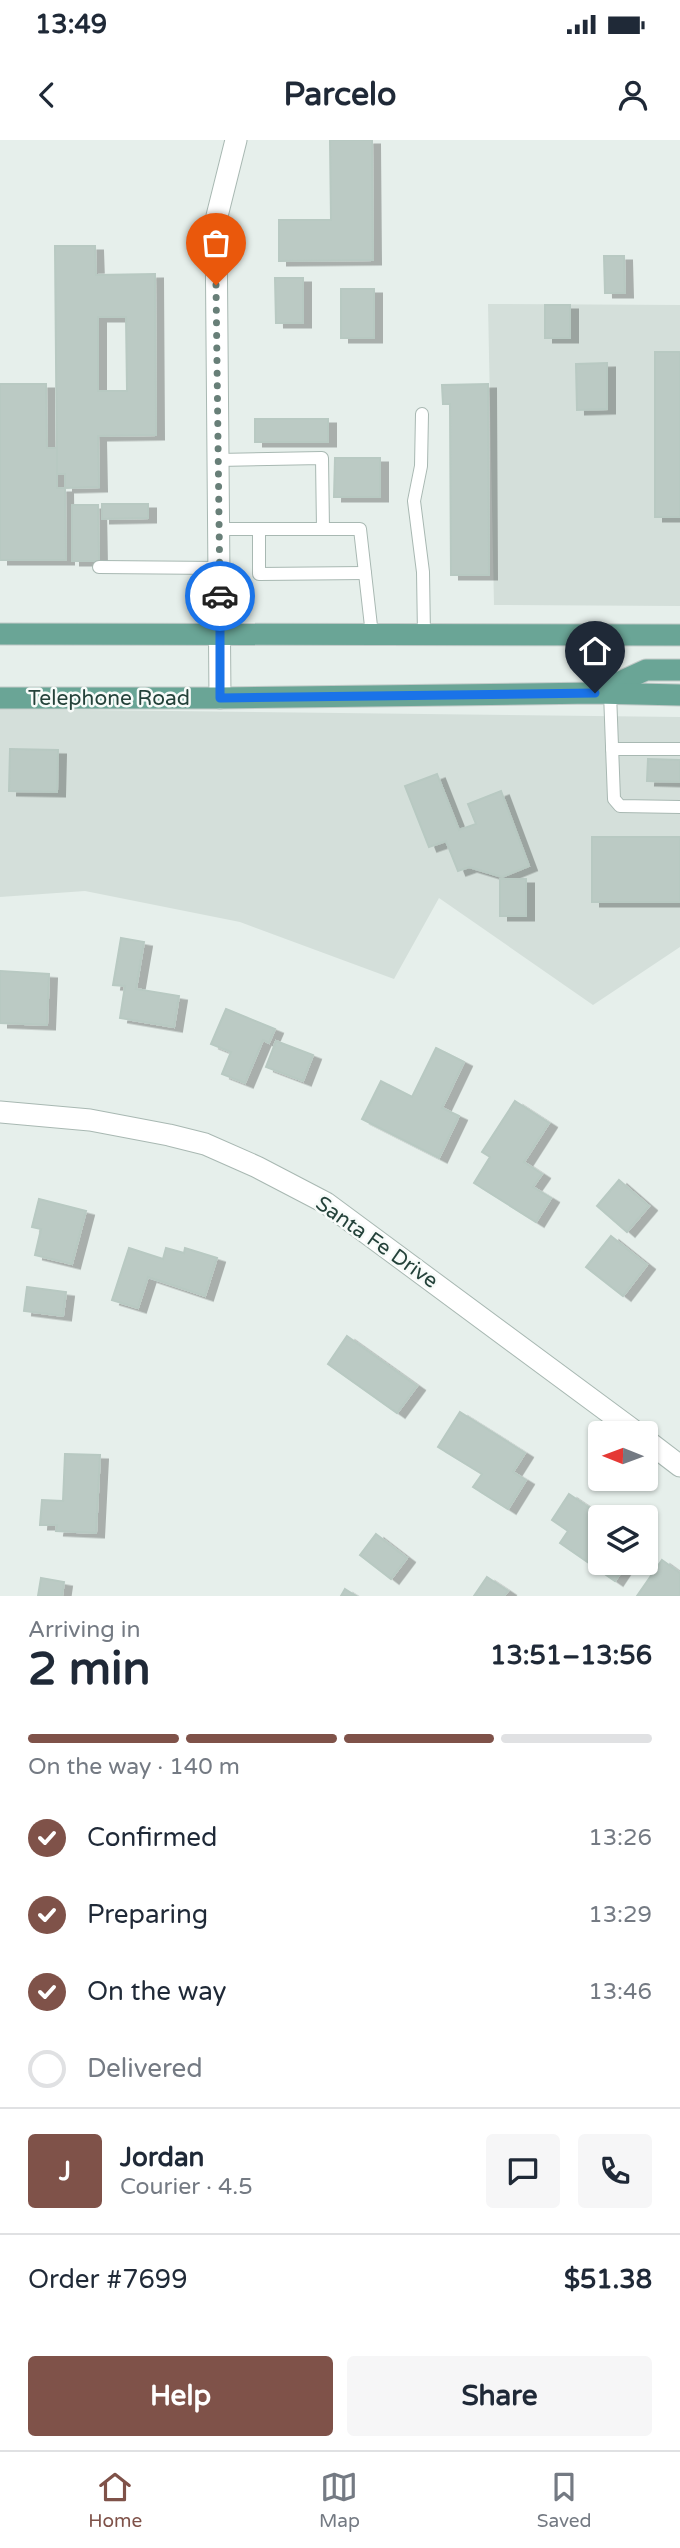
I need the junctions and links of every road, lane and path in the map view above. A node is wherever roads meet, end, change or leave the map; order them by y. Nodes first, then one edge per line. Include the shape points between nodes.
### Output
1 (236, 140) edge
2 (422, 414) dead end
3 (218, 460) junction
4 (219, 529) junction
5 (259, 529) junction
6 (323, 529) junction
7 (99, 567) dead end
8 (219, 568) junction
9 (365, 573) junction
10 (0, 634) edge
11 (220, 634) junction
12 (372, 635) junction
13 (424, 635) junction
14 (680, 635) edge
15 (680, 670) edge
16 (603, 693) junction
17 (680, 695) edge
18 (0, 698) edge
19 (220, 698) junction
20 (612, 749) junction
21 (680, 749) edge
22 (680, 807) edge
23 (0, 1112) edge
24 (621, 1421) edge
25 (658, 1449) edge
26 (680, 1466) edge

1 - 3 street via 216,220
2 - 13 lane via 421,466 414,501 423,572
3 - 4 street
3 - 6 lane via 322,458
4 - 5 lane
4 - 8 street
5 - 6 lane
5 - 9 lane via 259,574
6 - 9 lane via 360,529
7 - 8 lane
8 - 11 street
9 - 12 lane
10 - 11 main road
11 - 12 main road
11 - 19 street
12 - 13 main road
13 - 14 main road
15 - 16 main road via 646,670
16 - 17 main road, Telephone Road
16 - 19 main road, Telephone Road
16 - 20 lane
18 - 19 main road, Telephone Road
20 - 21 lane
20 - 22 lane via 614,799 620,806
23 - 24 street, Santa Fe Drive via 169,1135 205,1144 257,1167 326,1203
25 - 26 street

